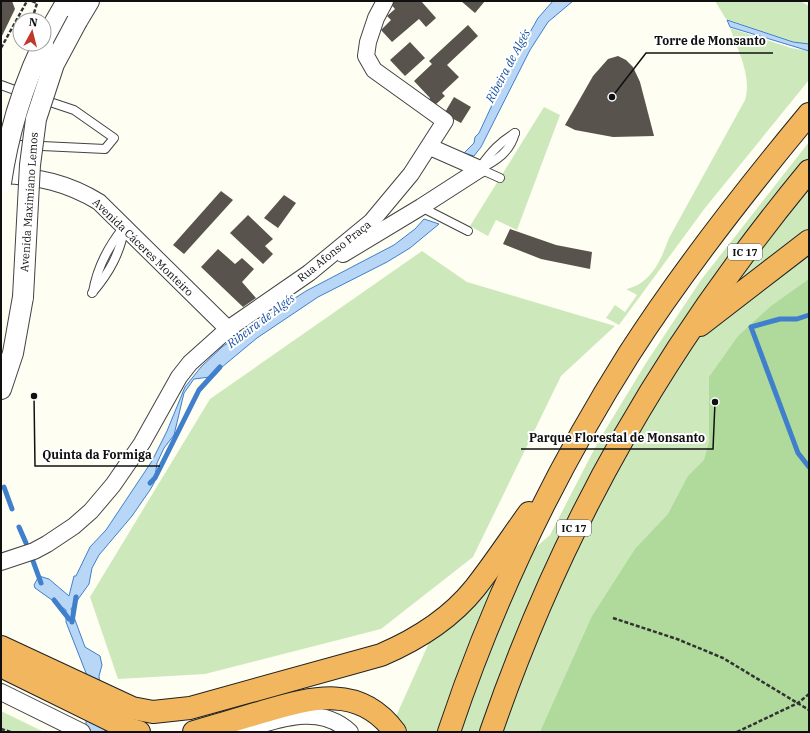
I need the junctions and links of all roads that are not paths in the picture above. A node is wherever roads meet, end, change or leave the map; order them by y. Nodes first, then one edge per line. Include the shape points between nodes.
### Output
1 (67, 1) edge
2 (90, 1) edge
3 (385, 1) edge
4 (52, 27) edge
5 (39, 52) edge
6 (1, 85) edge
7 (809, 114) edge
8 (516, 133) dead end
9 (430, 147) junction
10 (480, 169) junction
11 (809, 171) edge
12 (6, 178) edge
13 (500, 178) dead end
14 (421, 208) junction
15 (125, 226) junction
16 (468, 231) dead end
17 (809, 241) edge
18 (309, 273) junction
19 (228, 329) junction
20 (685, 337) junction
21 (1, 389) edge
22 (568, 458) junction
23 (34, 550) junction
24 (1, 562) edge
25 (1, 574) edge
26 (1, 647) edge
27 (1, 666) edge
28 (1, 692) edge
29 (82, 732) edge
30 (139, 732) edge
31 (194, 732) edge
32 (235, 732) edge
33 (350, 732) edge
34 (395, 732) edge
35 (449, 732) edge
36 (491, 732) edge

1 - 4 street
2 - 21 street, Avenida Maximiano Lemos, bridge via 54,64 36,119 30,165 23,297 13,353
3 - 9 street, Rua Afonso Praça via 374,24 366,56 374,70 445,121
5 - 12 street, Avenida Maximiano Lemos, bridge via 16,114
6 - 12 lane via 74,110 114,138 105,149 21,145
7 - 22 highway via 726,218 666,299 614,379
8 - 10 lane via 502,141
9 - 10 street
9 - 18 street, Rua Afonso Praça via 371,222
10 - 13 lane
10 - 14 street
11 - 20 highway, IC 17 via 747,249
12 - 15 street, Avenida Cáceres Monteiro via 44,178 83,192 99,202
14 - 16 lane
14 - 18 street
15 - 15 lane via 112,242 96,274 92,293 105,278 121,247
15 - 19 street, Avenida Cáceres Monteiro
17 - 20 highway
18 - 19 street, Rua Afonso Praça
19 - 23 street, Rua Afonso Praça via 207,346 179,377 142,443 91,511 74,526
20 - 36 highway, IC 17 via 628,427 574,528 530,625
22 - 26 highway via 475,589 434,626 405,645 381,655 190,708 153,712 132,708
22 - 35 highway via 502,594
23 - 24 street, Rua Afonso Praça
23 - 25 street, Rua Afonso Praça
27 - 30 highway
28 - 29 street
31 - 34 highway via 307,699 354,701 373,710 387,721
32 - 33 street via 301,715 316,715 329,719 343,725

